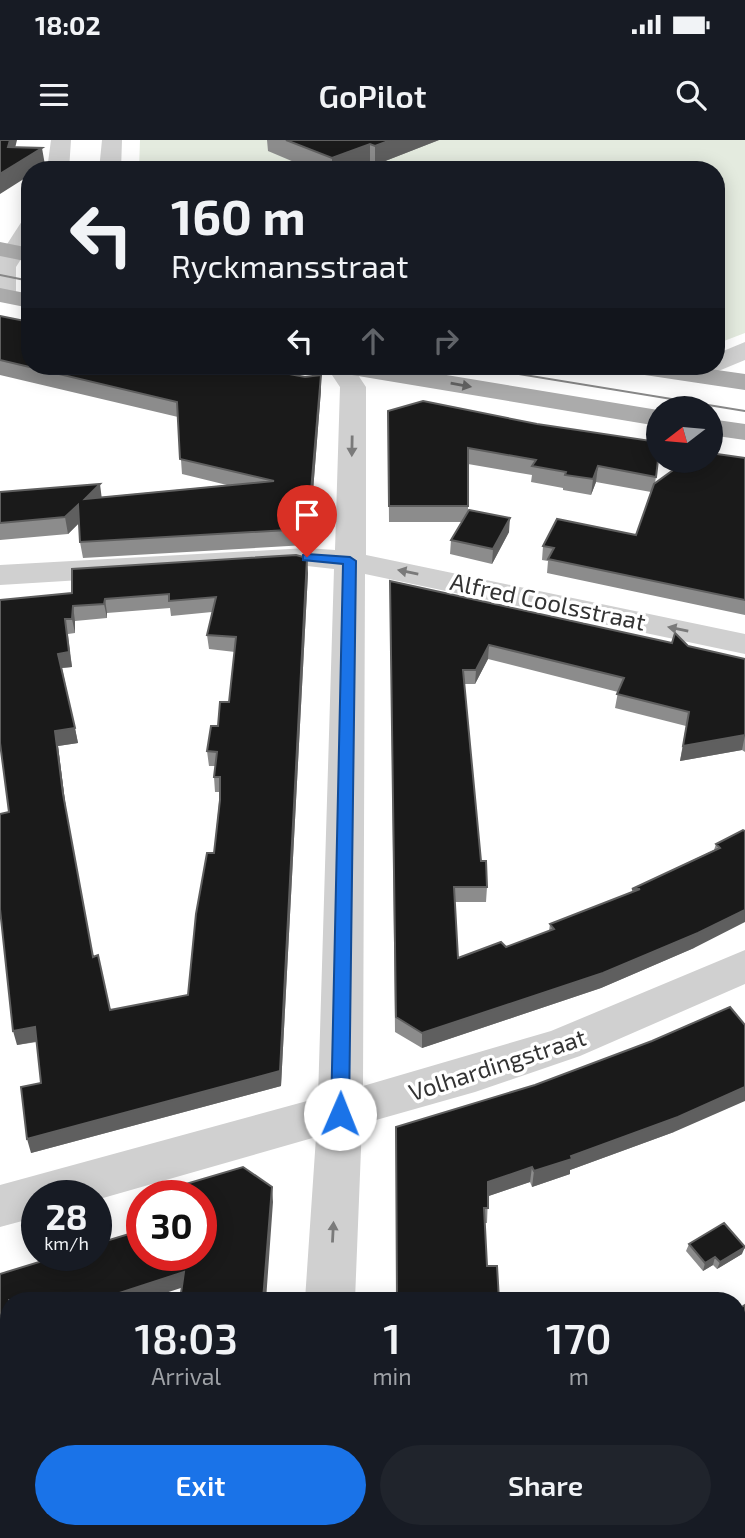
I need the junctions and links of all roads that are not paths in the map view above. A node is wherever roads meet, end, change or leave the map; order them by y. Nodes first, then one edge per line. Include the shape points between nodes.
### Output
1 (61, 140) edge
2 (112, 140) edge
3 (59, 161) edge
4 (111, 161) edge
5 (21, 220) edge
6 (0, 228) edge
7 (13, 258) edge
8 (2, 295) edge
9 (21, 300) edge
10 (745, 350) edge
11 (725, 361) edge
12 (725, 374) edge
13 (345, 375) edge
14 (400, 375) edge
15 (745, 382) edge
16 (646, 416) edge
17 (723, 429) edge
18 (745, 432) edge
19 (350, 561) junction
20 (0, 575) edge
21 (745, 644) edge
22 (745, 966) edge
23 (340, 1114) junction
24 (97, 1180) edge
25 (21, 1200) edge
26 (0, 1206) edge
27 (330, 1292) edge

1 - 3 street
2 - 4 street
5 - 6 street
7 - 8 street
8 - 9 main road
10 - 11 street
12 - 15 main road
13 -> 19 street via 353,387
14 -> 16 main road
17 - 18 main road
19 - 20 street, Alfred Coolsstraat via 307,557
21 -> 19 street, Alfred Coolsstraat
19 - 23 street
22 - 23 street, Volhardingstraat via 565,1044
23 - 24 street, Volhardingstraat
27 -> 23 street
25 - 26 street, Volhardingstraat

